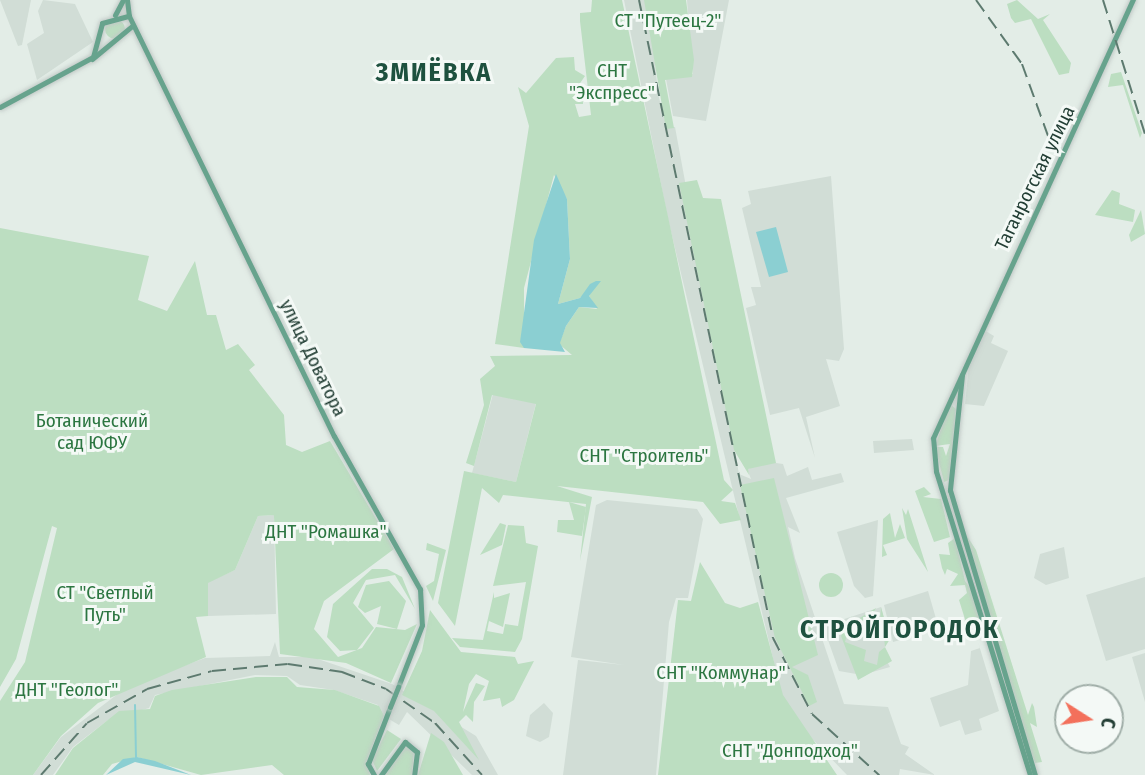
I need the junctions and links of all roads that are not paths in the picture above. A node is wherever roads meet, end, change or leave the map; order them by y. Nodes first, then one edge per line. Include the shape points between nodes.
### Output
1 (125, 0) edge
2 (1133, 0) edge
3 (115, 15) junction
4 (129, 16) junction
5 (132, 23) junction
6 (100, 37) junction
7 (125, 38) junction
8 (117, 43) junction
9 (142, 43) junction
10 (0, 109) edge
11 (962, 369) junction
12 (951, 393) junction
13 (959, 395) junction
14 (946, 405) junction
15 (957, 408) junction
16 (951, 478) junction
17 (939, 479) junction
18 (950, 490) junction
19 (943, 492) junction
20 (374, 775) edge
21 (382, 775) edge
22 (414, 775) edge
23 (1032, 775) edge

1 - 3 main road
1 - 4 main road
2 - 11 main road, Таганрогская улица
3 - 4 main road
3 - 6 main road via 101,25
4 - 5 main road
5 - 7 main road
5 - 9 main road, улица Доватора
6 - 8 main road
6 - 10 main road via 93,57
7 - 8 main road
7 - 9 main road
8 - 10 main road
9 - 20 main road, улица Доватора, bridge via 359,486 420,589 422,625 368,764
11 - 12 main road, Таганрогская улица
11 - 13 main road, Таганрогская улица
12 - 13 main road via 953,399
12 - 14 main road, Таганрогская улица
13 - 15 main road, Таганрогская улица
14 - 15 main road
14 - 17 main road, Таганрогская улица via 933,438
15 - 16 main road, Таганрогская улица
16 - 17 main road
16 - 18 main road, Таганрогская улица
17 - 19 main road, Таганрогская улица
18 - 19 main road via 945,486
18 - 23 main road, Таганрогская улица
19 - 23 main road, Таганрогская улица
21 - 22 main road via 405,742 417,752

